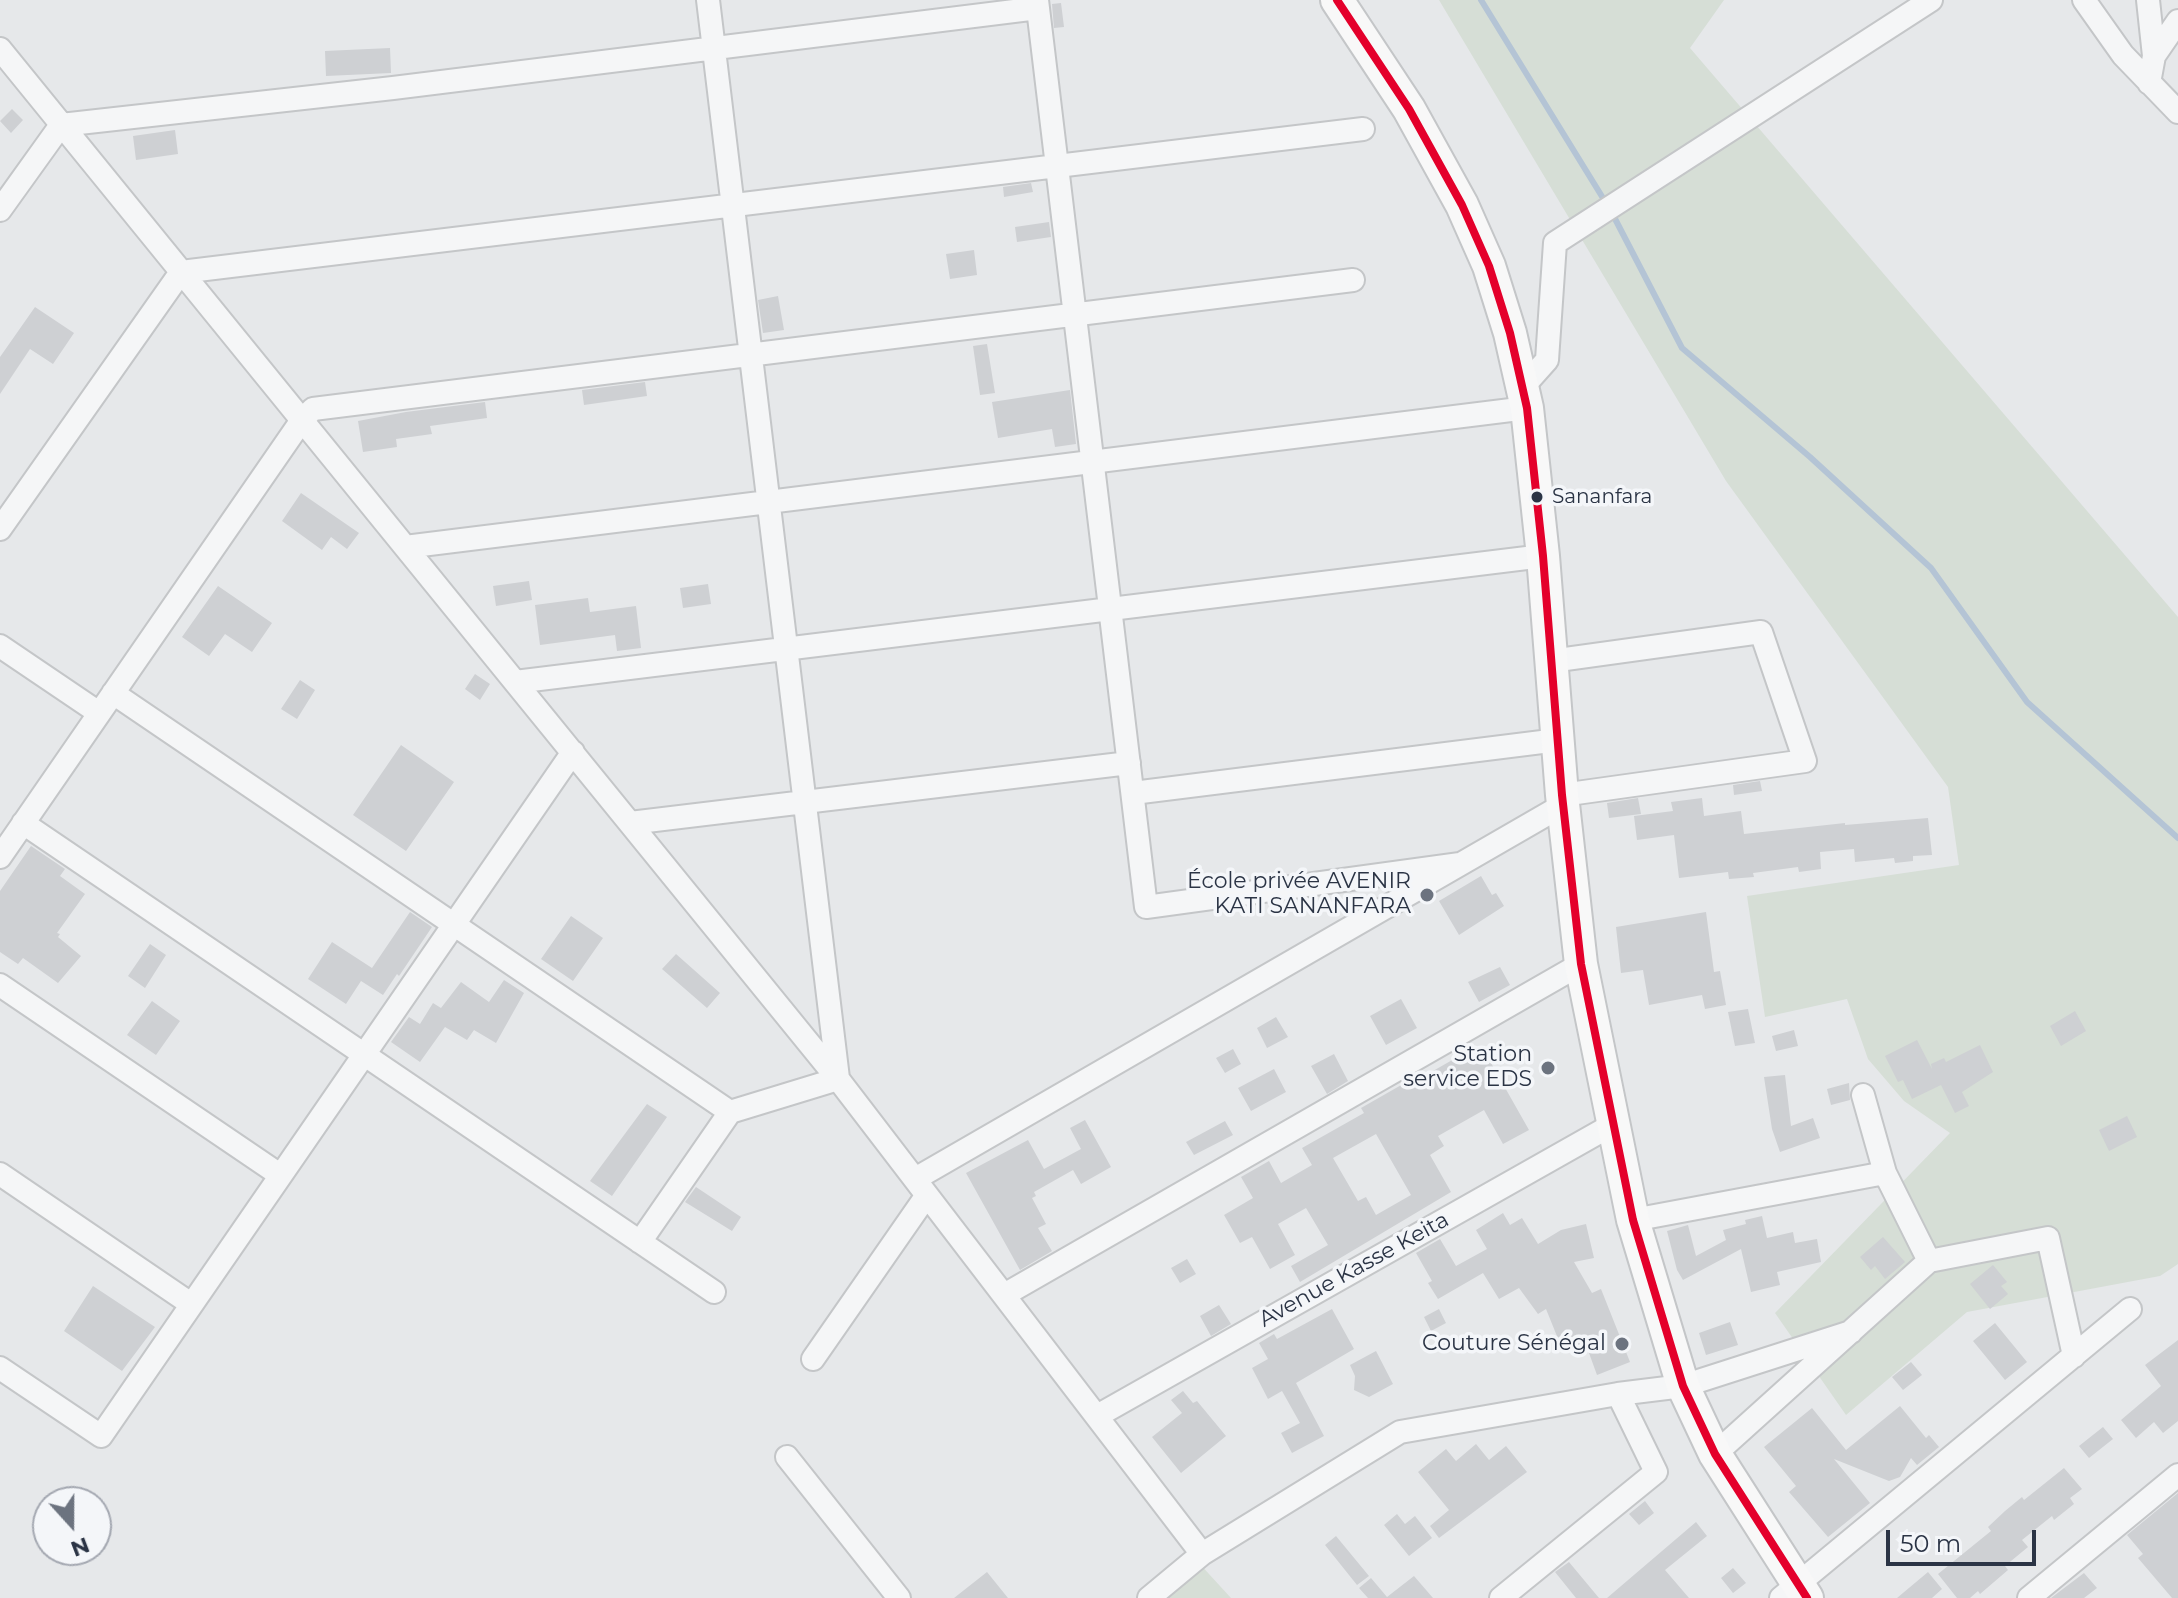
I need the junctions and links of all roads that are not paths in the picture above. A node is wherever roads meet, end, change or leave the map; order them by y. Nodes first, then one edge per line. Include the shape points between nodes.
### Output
1 (708, 0) edge
2 (1337, 0) edge
3 (1931, 0) edge
4 (2084, 0) edge
5 (2148, 0) edge
6 (1038, 4) edge
7 (2178, 21) edge
8 (714, 48) junction
9 (0, 49) edge
10 (2154, 56) junction
11 (2149, 83) junction
12 (2178, 112) edge
13 (61, 125) junction
14 (1363, 129) dead end
15 (1057, 167) junction
16 (733, 207) junction
17 (0, 210) edge
18 (181, 272) junction
19 (1353, 280) dead end
20 (1075, 315) junction
21 (751, 355) junction
22 (1524, 398) junction
23 (302, 420) junction
24 (1093, 462) junction
25 (769, 502) junction
26 (0, 529) edge
27 (405, 547) junction
28 (1543, 556) junction
29 (1110, 609) junction
30 (0, 646) edge
31 (787, 649) junction
32 (1551, 661) junction
33 (515, 682) junction
34 (113, 693) junction
35 (99, 713) junction
36 (1558, 740) junction
37 (573, 752) junction
38 (1129, 763) junction
39 (1133, 793) junction
40 (1563, 800) junction
41 (805, 803) junction
42 (23, 823) junction
43 (630, 823) junction
44 (0, 857) edge
45 (1460, 864) junction
46 (453, 924) junction
47 (1581, 964) junction
48 (0, 985) edge
49 (363, 1054) junction
50 (838, 1079) junction
51 (1863, 1095) dead end
52 (730, 1112) junction
53 (1612, 1125) junction
54 (1885, 1173) junction
55 (0, 1174) edge
56 (280, 1175) junction
57 (921, 1187) junction
58 (1633, 1220) junction
59 (640, 1242) junction
60 (1929, 1261) junction
61 (714, 1292) dead end
62 (1004, 1295) junction
63 (191, 1304) junction
64 (2130, 1309) dead end
65 (1851, 1332) junction
66 (2074, 1356) junction
67 (813, 1359) dead end
68 (0, 1368) edge
69 (1683, 1386) junction
70 (1618, 1394) junction
71 (1097, 1416) junction
72 (1715, 1454) junction
73 (787, 1457) dead end
74 (2178, 1475) edge
75 (1202, 1554) junction
76 (1795, 1594) edge
77 (899, 1598) edge
78 (1149, 1598) edge
79 (1501, 1598) edge
80 (2029, 1598) edge

1 - 8 street
2 - 22 main road via 1409,109 1462,205 1489,266
3 - 22 street via 1555,243 1547,360
4 - 11 street
5 - 10 street
6 - 8 street
6 - 15 street
7 - 10 street
8 - 13 street
8 - 16 street
9 - 13 street
10 - 11 street
11 - 12 street
13 - 17 street
13 - 18 street
14 - 15 street
15 - 16 street
15 - 20 street
16 - 18 street
16 - 21 street
18 - 23 street
18 - 26 street
19 - 20 street
20 - 21 street
20 - 24 street
21 - 23 street via 313,409
21 - 25 street
22 - 24 street
22 - 28 main road
23 - 27 street
23 - 34 street
24 - 25 street
24 - 29 street
25 - 27 street
25 - 31 street
27 - 33 street
28 - 29 street
28 - 32 main road
29 - 31 street
29 - 38 street
30 - 35 street
31 - 33 street
31 - 41 street
32 - 36 main road
32 - 40 street via 1761,632 1805,761
33 - 37 street
34 - 35 street
34 - 46 street
35 - 42 street
36 - 39 street
36 - 40 main road
37 - 43 street
37 - 46 street
38 - 39 street
38 - 41 street
39 - 45 street via 1146,907
40 - 45 street
40 - 47 main road
41 - 43 street
41 - 50 street
42 - 44 street
42 - 49 street
43 - 50 street
45 - 57 street
46 - 49 street
46 - 52 street
47 - 53 main road
47 - 62 street
48 - 56 street
49 - 56 street
49 - 59 street
50 - 52 street
50 - 57 street
51 - 54 street
52 - 59 street
53 - 58 main road
53 - 71 street, Avenue Kasse Keita
54 - 58 street
54 - 60 street
55 - 63 street
56 - 63 street
57 - 62 street
57 - 67 street
58 - 69 main road
59 - 61 street
60 - 65 street
60 - 66 street via 2048,1238
62 - 71 street
63 - 68 street via 101,1436
64 - 66 street
65 - 69 street
65 - 72 street
66 - 76 street
69 - 70 street
69 - 72 main road
70 - 75 street via 1400,1432
70 - 79 street via 1656,1472
71 - 75 street
72 - 76 main road
73 - 77 street
74 - 80 street
75 - 78 street

